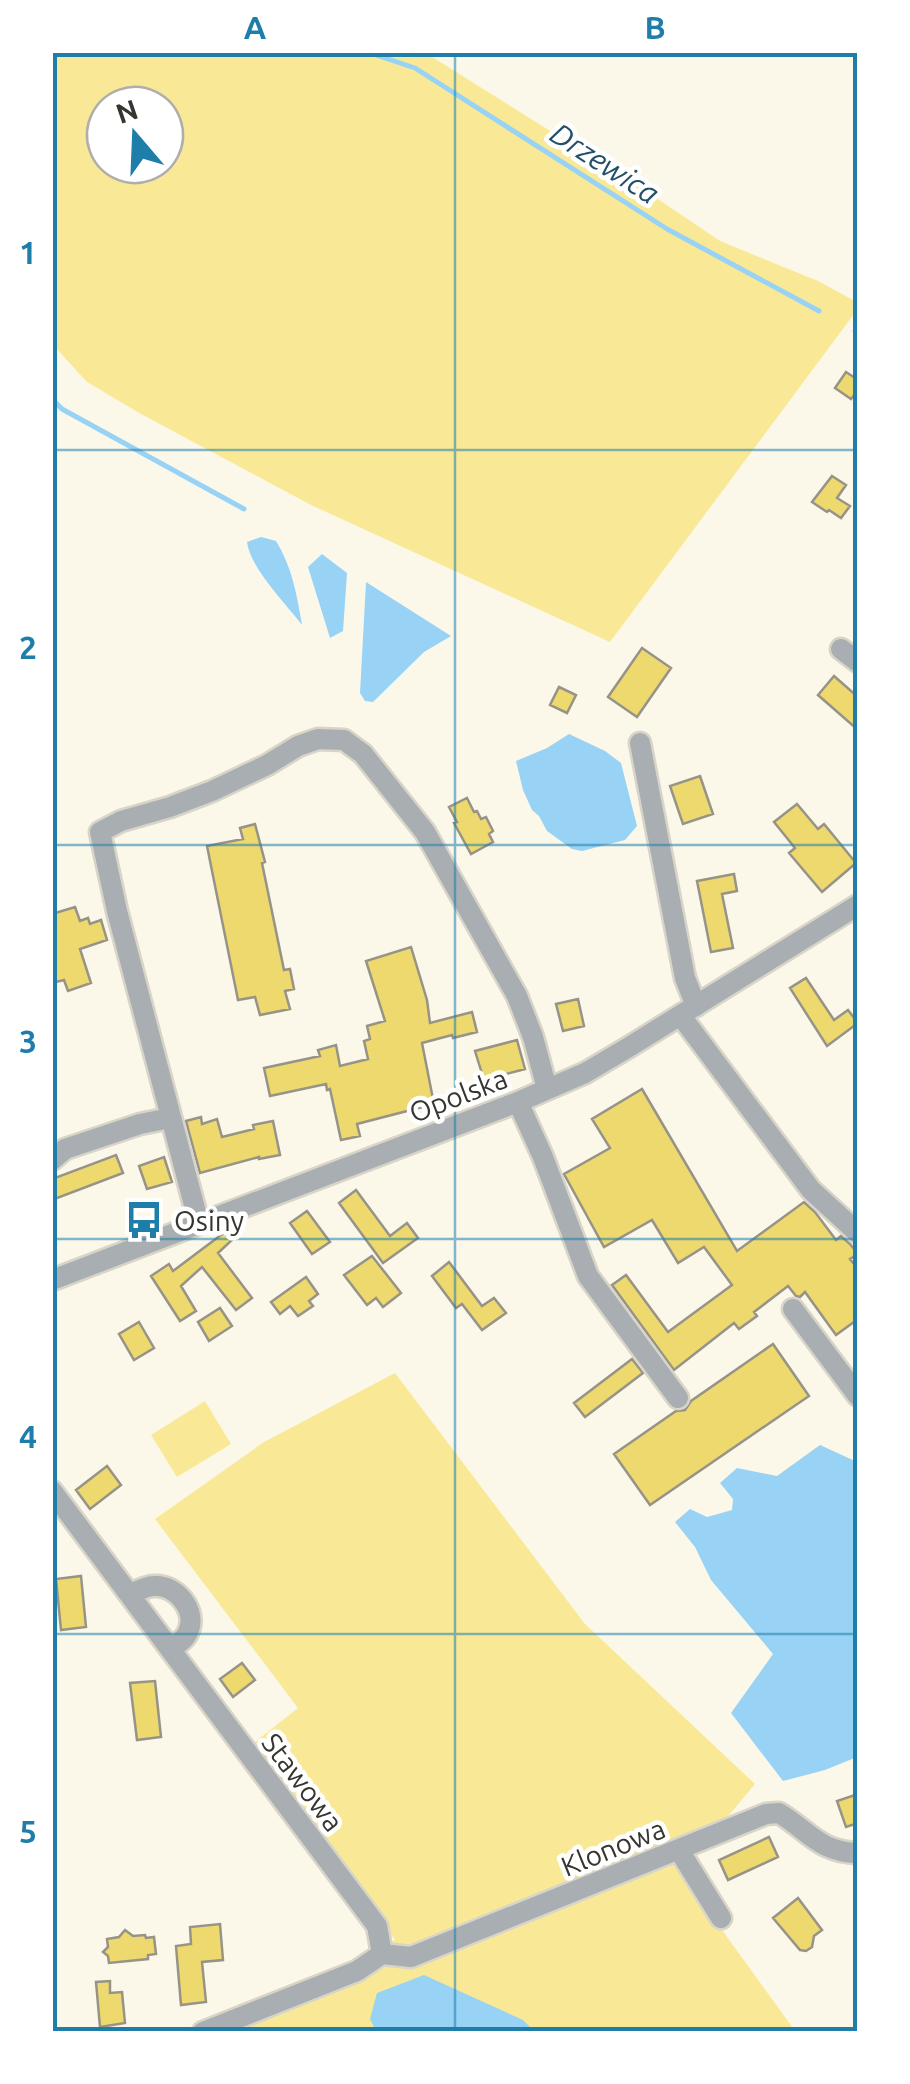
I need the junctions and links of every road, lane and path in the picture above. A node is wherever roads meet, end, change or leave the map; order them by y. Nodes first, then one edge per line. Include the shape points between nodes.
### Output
1 (640, 743) dead end
2 (858, 905) edge
3 (689, 1011) junction
4 (547, 1089) junction
5 (518, 1102) junction
6 (170, 1118) junction
7 (52, 1160) edge
8 (199, 1224) junction
9 (858, 1233) edge
10 (52, 1280) edge
11 (793, 1309) dead end
12 (858, 1396) edge
13 (678, 1398) dead end
14 (52, 1491) edge
15 (130, 1594) junction
16 (170, 1649) junction
17 (678, 1850) junction
18 (858, 1853) edge
19 (721, 1918) dead end
20 (382, 1954) junction
21 (204, 2032) edge

1 - 3 street
2 - 3 street, Opolska
3 - 4 street, Opolska
3 - 9 street via 811,1190
4 - 5 street, Opolska
4 - 6 street via 518,996 425,832 363,754 344,740 318,740 212,791 100,832
5 - 8 street, Opolska
5 - 13 street via 588,1276
6 - 7 street via 65,1149
6 - 8 street
8 - 10 street, Opolska
11 - 12 street
14 - 15 street, Stawowa
15 - 16 street, Stawowa
15 - 16 street via 155,1585 188,1605 187,1636
16 - 20 street, Stawowa via 377,1926
17 - 18 street, Klonowa via 779,1812 826,1847
17 - 19 street
17 - 20 street, Klonowa via 411,1956
20 - 21 street via 358,1970

